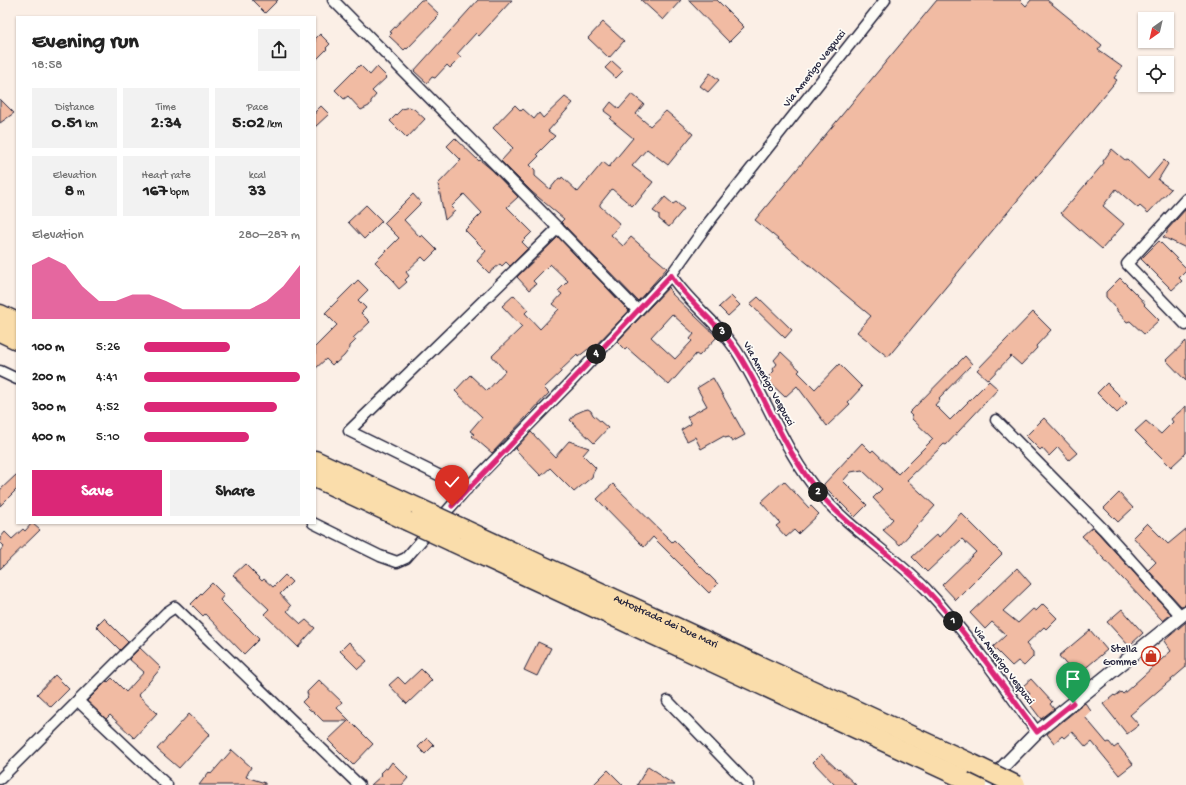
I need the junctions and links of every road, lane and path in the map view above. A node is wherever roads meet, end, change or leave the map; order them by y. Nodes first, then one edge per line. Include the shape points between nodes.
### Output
1 (333, 0) edge
2 (885, 0) edge
3 (1186, 199) edge
4 (558, 228) junction
5 (671, 275) junction
6 (637, 310) junction
7 (0, 314) edge
8 (16, 322) edge
9 (1186, 325) edge
10 (0, 332) edge
11 (16, 340) edge
12 (0, 371) edge
13 (16, 379) edge
14 (996, 420) dead end
15 (316, 461) edge
16 (316, 478) edge
17 (467, 489) junction
18 (413, 515) junction
19 (315, 524) edge
20 (1184, 614) edge
21 (668, 701) dead end
22 (78, 702) junction
23 (1037, 732) junction
24 (971, 776) edge
25 (0, 779) edge
26 (167, 785) edge
27 (359, 785) edge
28 (749, 785) edge
29 (986, 785) edge
30 (1016, 785) edge

1 - 4 street
2 - 5 street, Via Amerigo Vespucci via 709,222
3 - 9 street via 1127,264
4 - 6 street
4 - 17 street via 348,431
5 - 6 street
5 - 23 street, Via Amerigo Vespucci via 687,297 721,330 736,352 799,466 820,494 852,526 893,558 926,589 970,641
6 - 17 street
7 - 8 highway
10 - 11 highway
12 - 13 street
14 - 20 street
15 - 18 highway, Autostrada dei Due Mari
16 - 18 highway, Autostrada dei Due Mari
17 - 19 street via 406,558 397,562
18 - 24 highway, Autostrada dei Due Mari, bridge via 452,542
18 - 24 highway, Autostrada dei Due Mari, bridge via 464,529
20 - 23 street
21 - 28 street
22 - 25 street
22 - 26 street
22 - 27 street via 166,613 175,607
23 - 29 street
24 - 30 highway, Autostrada dei Due Mari, bridge

